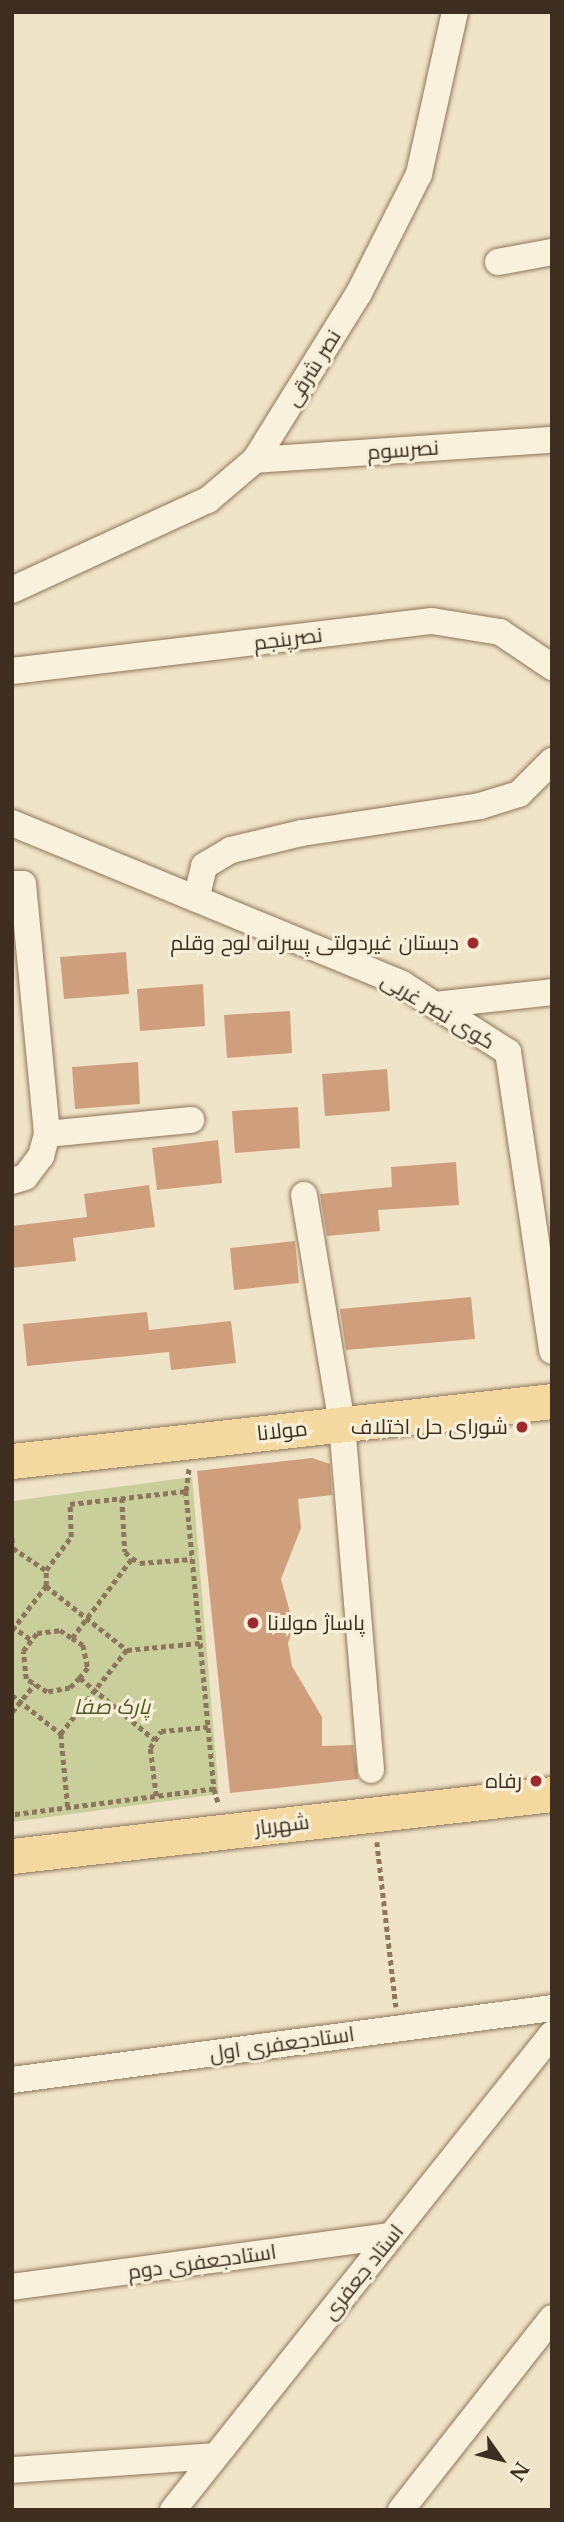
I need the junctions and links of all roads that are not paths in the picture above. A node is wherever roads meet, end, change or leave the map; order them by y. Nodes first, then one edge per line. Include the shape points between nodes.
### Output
1 (456, 12) edge
2 (552, 252) edge
3 (498, 262) dead end
4 (552, 440) edge
5 (255, 460) junction
6 (12, 590) edge
7 (552, 667) edge
8 (12, 671) edge
9 (552, 761) edge
10 (12, 823) edge
11 (12, 884) edge
12 (196, 899) junction
13 (552, 992) edge
14 (435, 1005) junction
15 (191, 1120) dead end
16 (47, 1134) junction
17 (12, 1181) edge
18 (304, 1195) dead end
19 (552, 1351) edge
20 (552, 1401) edge
21 (342, 1424) junction
22 (13, 1455) edge
23 (370, 1770) dead end
24 (552, 1794) edge
25 (12, 1856) edge
26 (552, 2008) edge
27 (552, 2034) edge
28 (12, 2080) edge
29 (391, 2236) junction
30 (12, 2287) edge
31 (552, 2318) edge
32 (215, 2456) junction
33 (12, 2470) edge
34 (173, 2510) edge
35 (401, 2510) edge

1 - 5 street, نصر شرقی via 419,174 359,293
2 - 3 street
4 - 5 street, نصرسوم
5 - 6 street, نصر شرقی via 208,500
7 - 8 street, نصرپنجم via 500,632 432,621
9 - 12 street via 519,794 480,806 302,833 231,850 204,866
10 - 12 street, کوی نصر غربی
11 - 16 street via 23,884
12 - 14 street, کوی نصر غربی via 402,984
13 - 14 street
14 - 19 street, کوی نصر غربی via 508,1052
15 - 16 street
16 - 17 street via 41,1156 25,1177
18 - 21 street
20 - 21 main road, مولانا
21 - 22 main road, مولانا
21 - 23 street
24 - 25 main road, شهریار
26 - 28 street, استادجعفری اول
27 - 29 street, استاد جعفری
29 - 30 street, استادجعفری دوم
29 - 32 street, استاد جعفری
31 - 35 street
32 - 33 street
32 - 34 street, استاد جعفری

